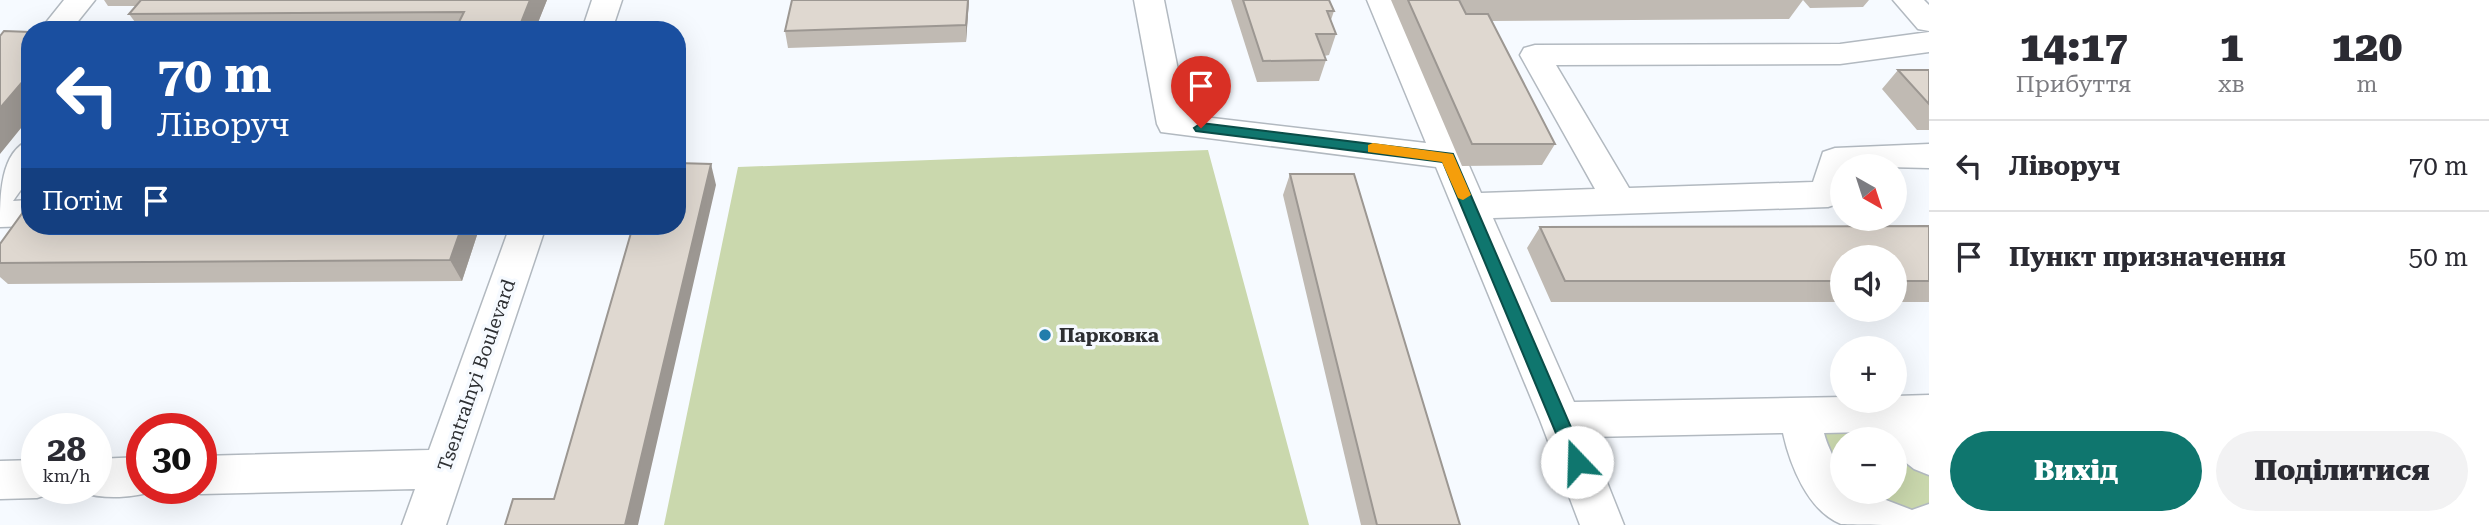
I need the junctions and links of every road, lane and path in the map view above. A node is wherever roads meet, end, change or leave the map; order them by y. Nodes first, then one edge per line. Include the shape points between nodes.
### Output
1 (80, 0) edge
2 (607, 0) edge
3 (1149, 0) edge
4 (1382, 0) edge
5 (1908, 0) edge
6 (62, 21) edge
7 (600, 21) edge
8 (1929, 22) edge
9 (1929, 42) edge
10 (1929, 156) edge
11 (1448, 157) junction
12 (21, 164) edge
13 (0, 192) edge
14 (1619, 201) junction
15 (1468, 206) junction
16 (21, 213) edge
17 (0, 214) edge
18 (525, 235) edge
19 (1561, 420) junction
20 (1794, 423) junction
21 (1907, 426) edge
22 (444, 469) junction
23 (217, 475) edge
24 (21, 479) edge
25 (0, 480) edge
26 (424, 525) edge
27 (1602, 525) edge
28 (1897, 525) edge

1 - 6 street
2 - 7 street
3 - 11 street via 1174,124
4 - 11 street
5 - 8 street
9 - 14 street via 1840,54 1535,55
10 - 14 street via 1835,160 1828,194
11 - 15 street
12 - 13 street
14 - 15 street
15 - 19 street
16 - 17 street
18 - 22 street, Tsentralnyi Boulevard
19 - 20 street
19 - 27 street
20 - 21 street
20 - 28 street via 1818,476 1833,493 1855,509
22 - 23 street
22 - 26 street, Tsentralnyi Boulevard
24 - 25 street

